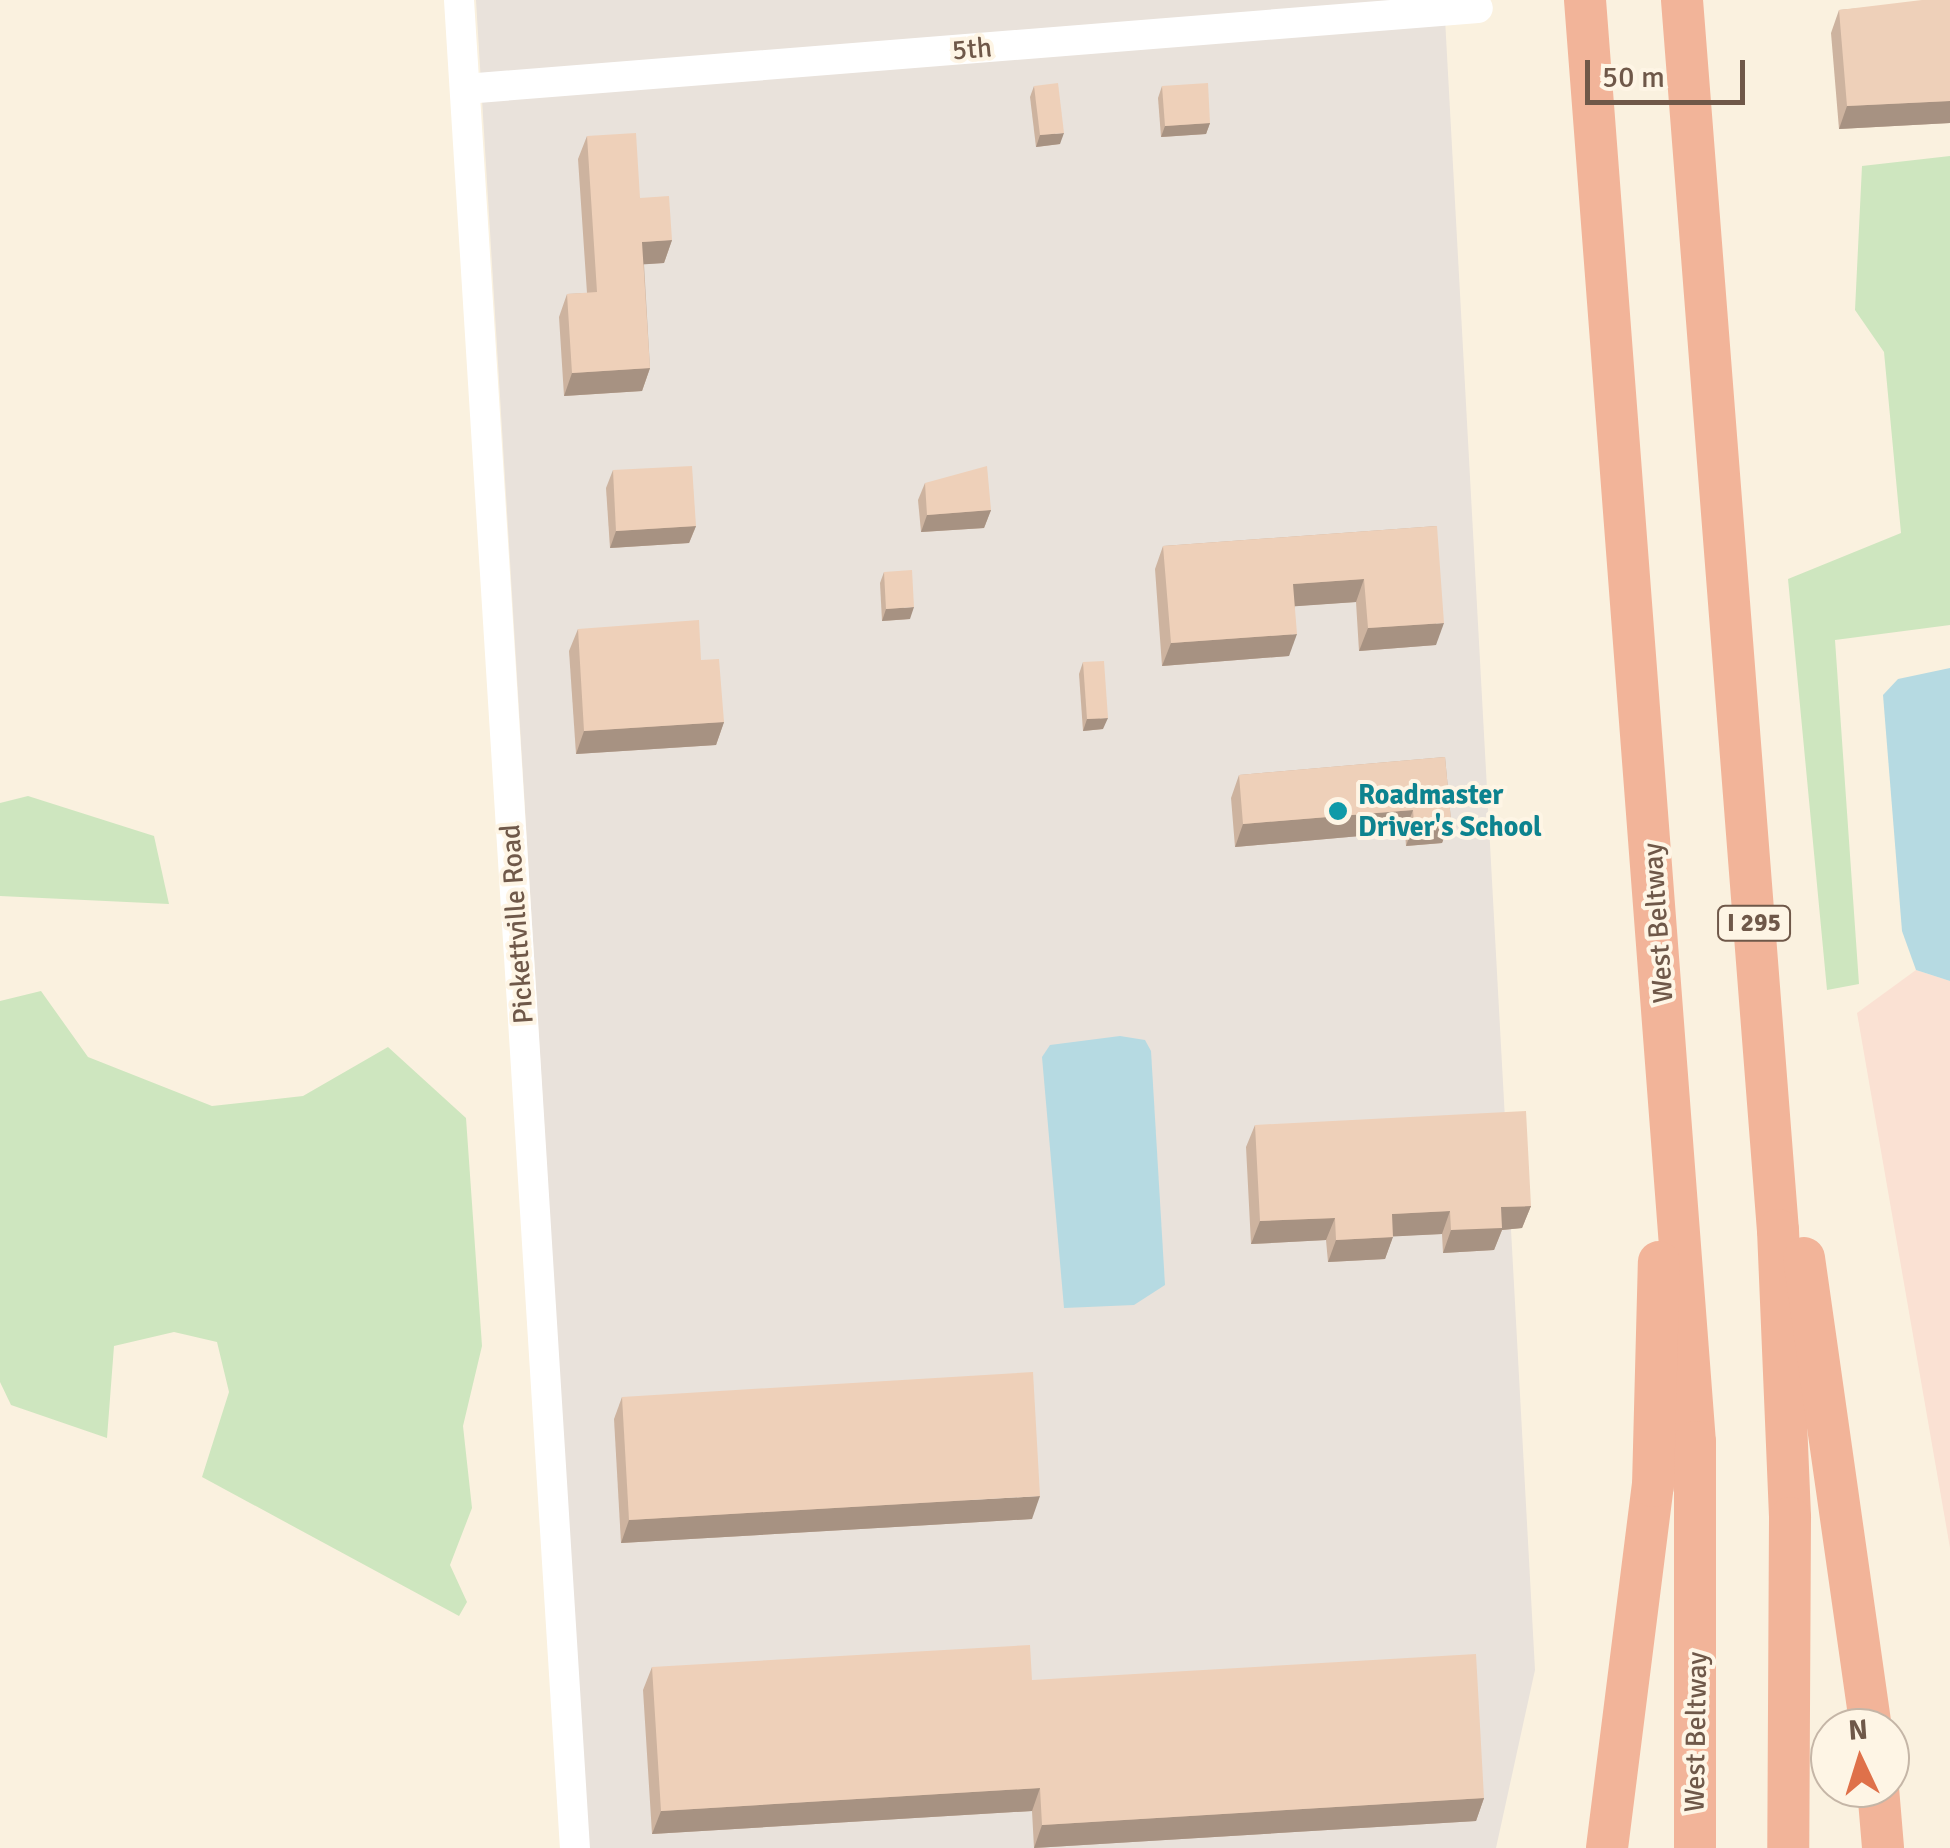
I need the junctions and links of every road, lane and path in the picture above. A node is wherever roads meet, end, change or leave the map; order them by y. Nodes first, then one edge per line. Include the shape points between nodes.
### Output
1 (459, 0) edge
2 (1585, 0) edge
3 (1682, 0) edge
4 (1478, 8) dead end
5 (465, 89) junction
6 (1754, 920) junction
7 (1664, 1002) junction
8 (1868, 1708) edge
9 (1880, 1808) edge
10 (575, 1848) edge
11 (1607, 1848) edge
12 (1694, 1848) edge
13 (1788, 1848) edge
14 (1883, 1848) edge

1 - 5 street, Pickettville Road
2 - 7 highway, West Beltway
3 - 6 highway, I 295
4 - 5 street, 5th
5 - 10 street, Pickettville Road
6 - 8 highway via 1779,1024
6 - 13 highway, I 295 via 1790,1518
7 - 11 highway via 1653,1486
7 - 12 highway, West Beltway via 1694,1442
9 - 14 highway

